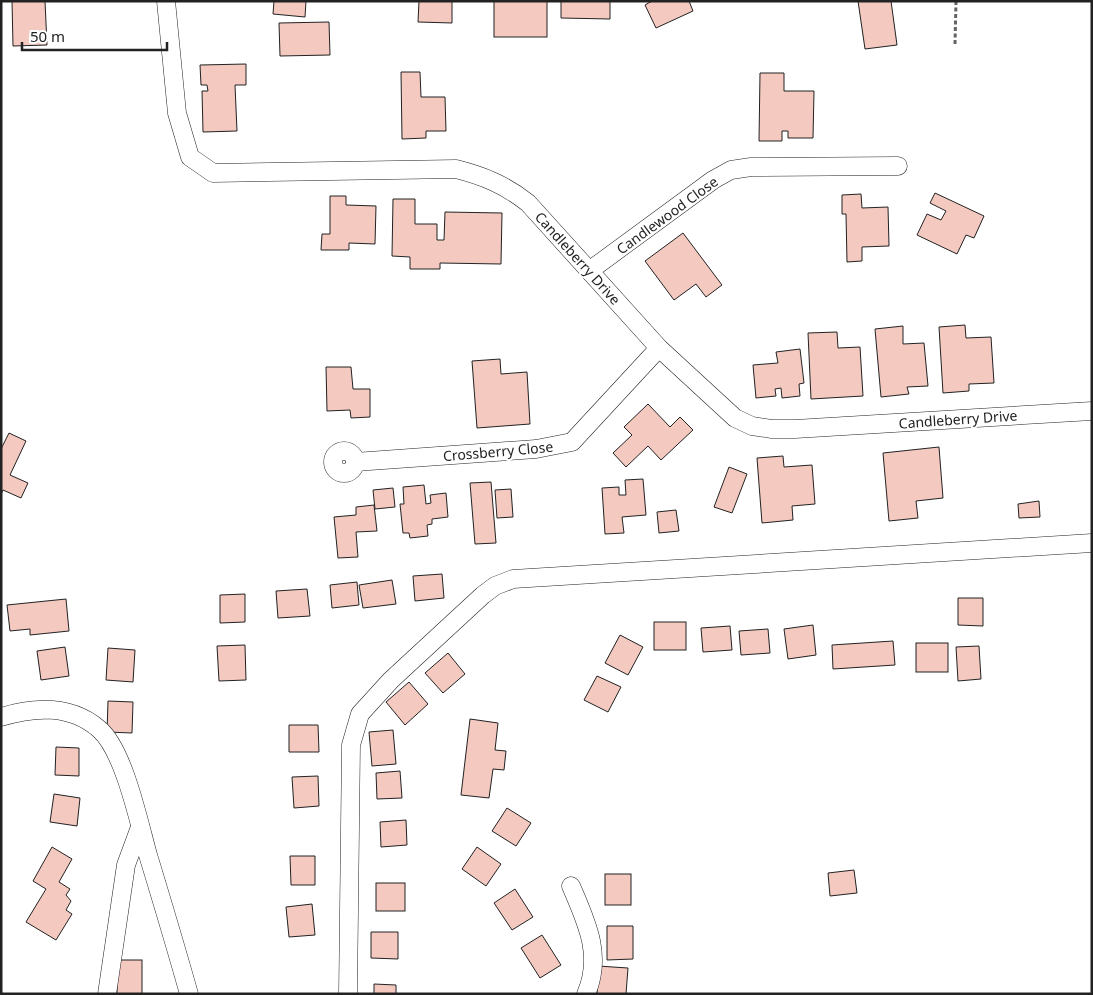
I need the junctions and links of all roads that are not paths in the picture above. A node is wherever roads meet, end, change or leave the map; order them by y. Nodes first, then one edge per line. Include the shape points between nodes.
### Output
1 (166, 1) edge
2 (898, 166) dead end
3 (589, 271) junction
4 (659, 348) junction
5 (1092, 410) edge
6 (355, 462) dead end
7 (1092, 543) edge
8 (1, 717) edge
9 (140, 827) junction
10 (570, 886) dead end
11 (107, 994) edge
12 (189, 994) edge
13 (348, 994) edge
14 (586, 994) edge

1 - 3 street, Candleberry Drive via 177,113 190,157 213,173 456,169 484,176 509,188 528,203
2 - 3 street, Candlewood Close via 751,167 731,170
3 - 4 street, Candleberry Drive
4 - 5 street, Candleberry Drive via 736,418 752,426 772,429
4 - 6 street, Crossberry Close via 572,442 536,449
7 - 13 street via 513,579 495,586 391,680 360,714 351,745
8 - 9 street via 44,708 80,717 99,729 113,748
9 - 11 street via 126,865
9 - 12 street
10 - 14 street via 593,943 594,955

